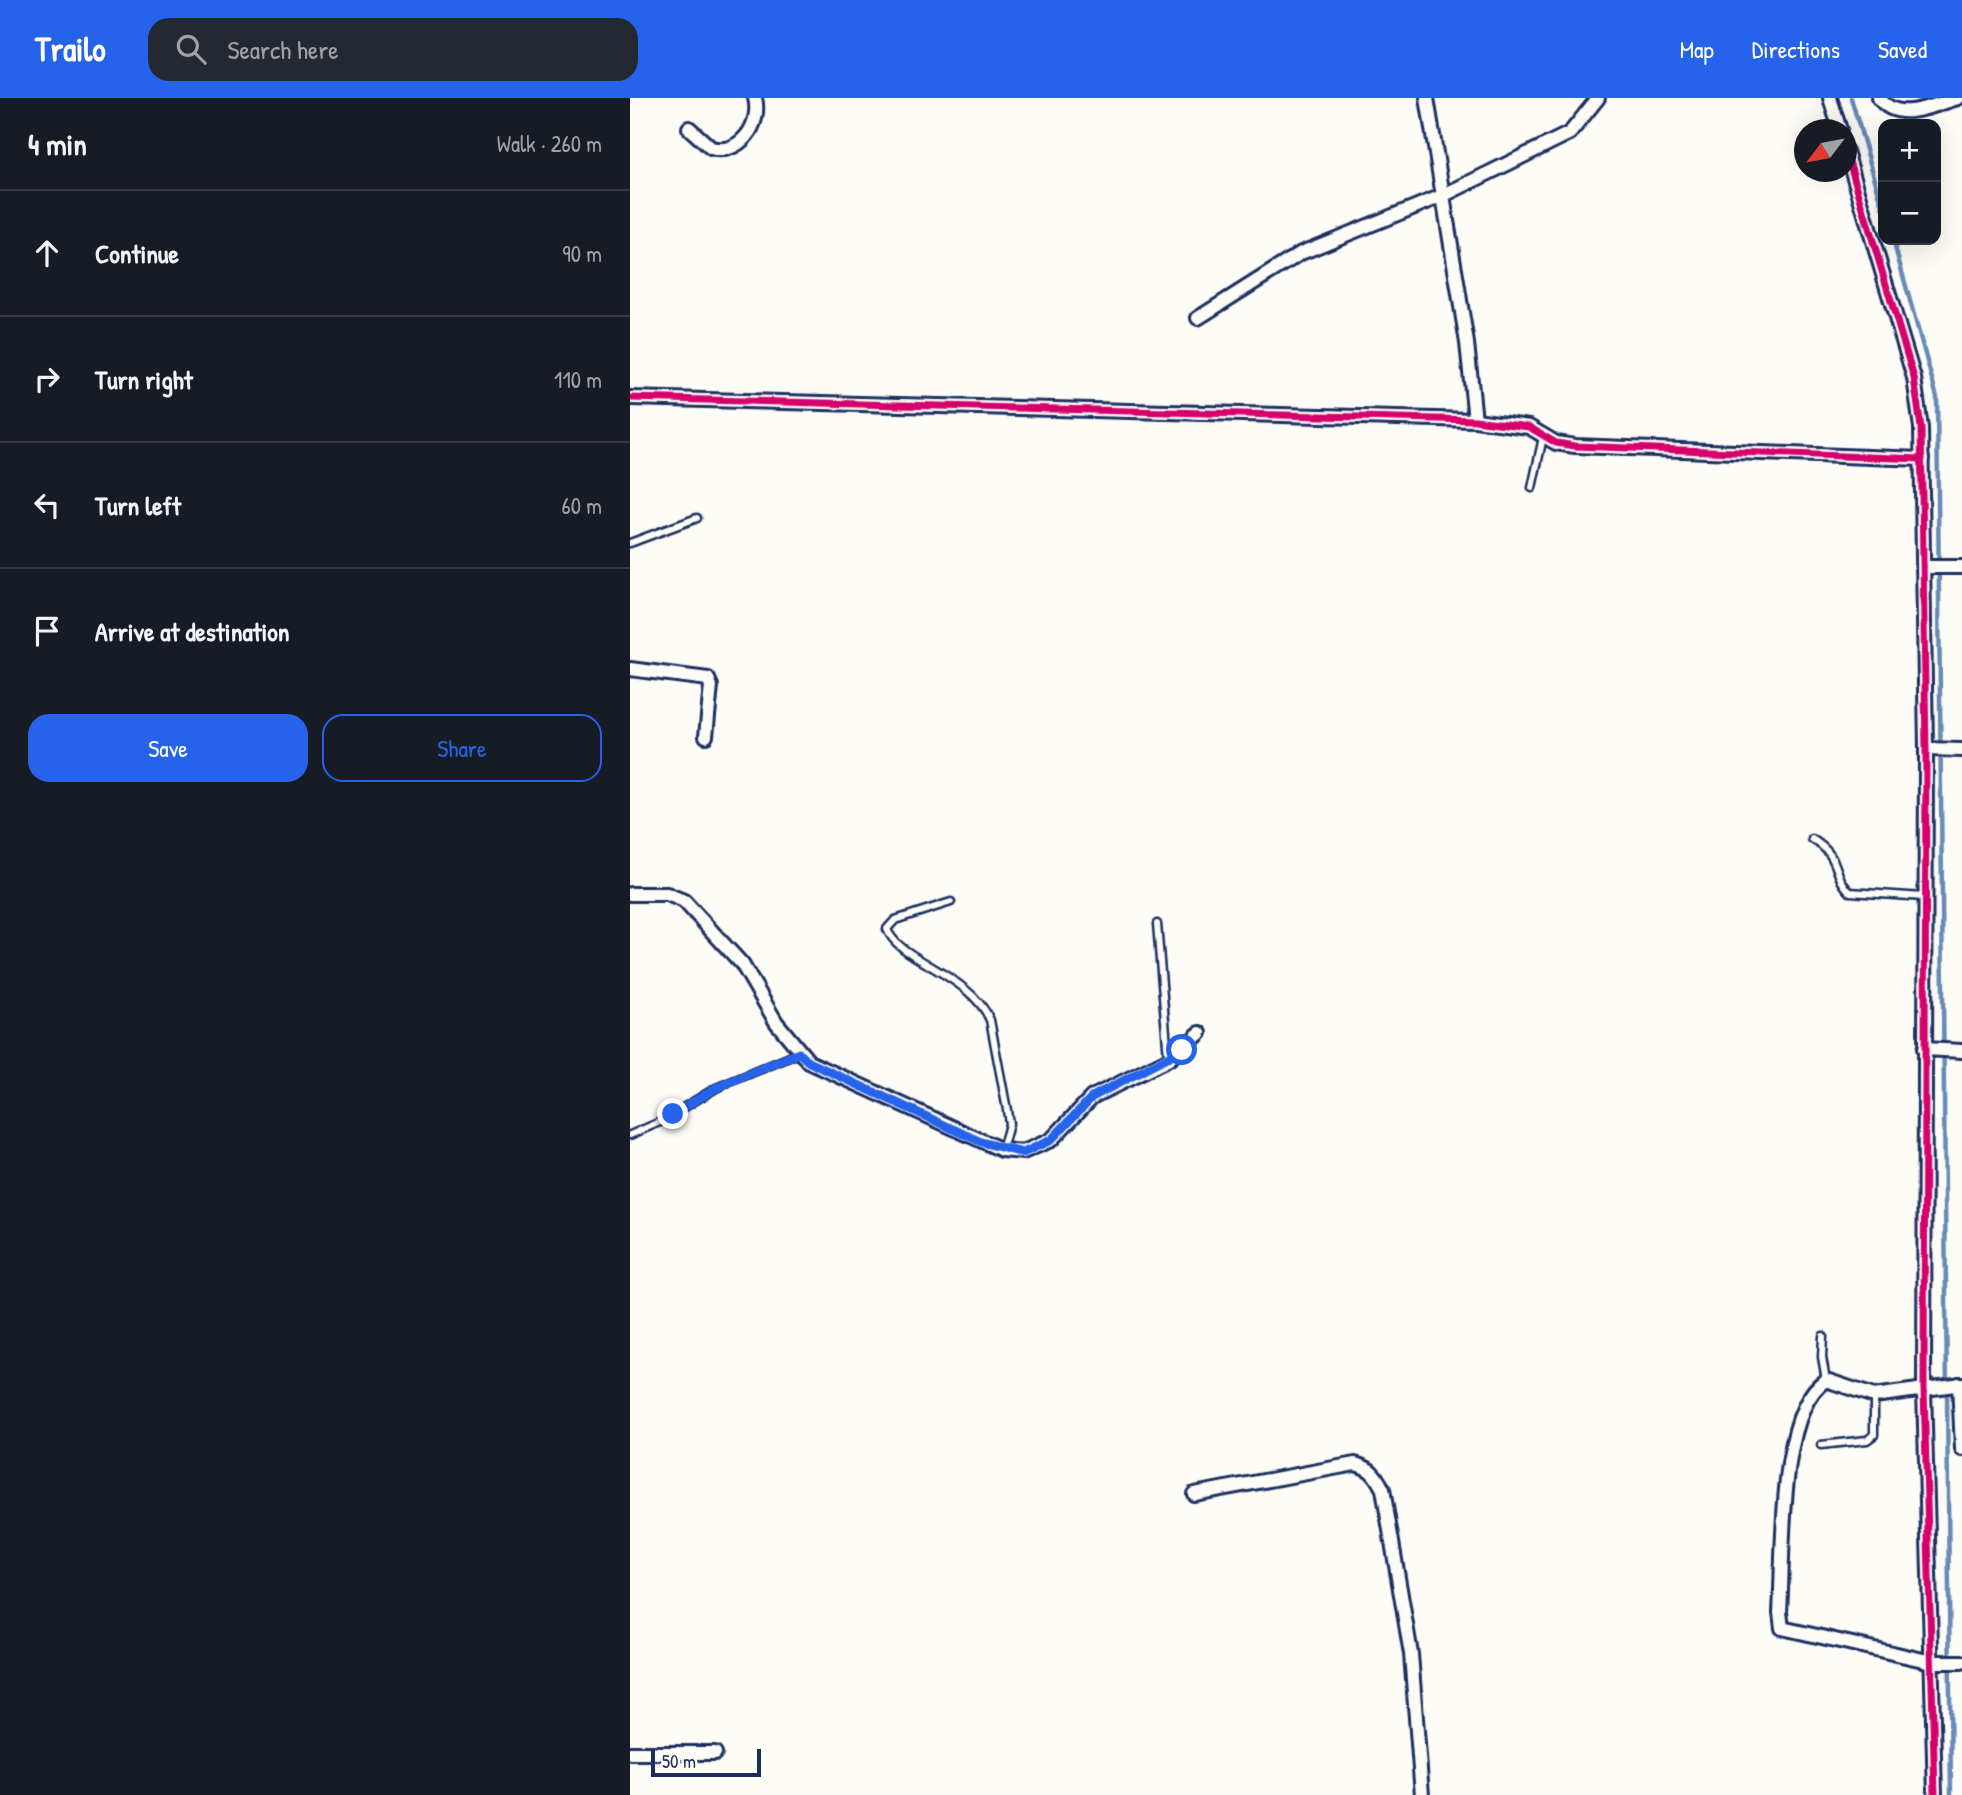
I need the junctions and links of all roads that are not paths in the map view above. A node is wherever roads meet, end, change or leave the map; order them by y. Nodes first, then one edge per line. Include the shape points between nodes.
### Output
1 (755, 98) edge
2 (1427, 98) edge
3 (1598, 98) edge
4 (1830, 98) edge
5 (1879, 98) edge
6 (1958, 98) edge
7 (1837, 119) edge
8 (689, 128) dead end
9 (1855, 182) edge
10 (1442, 197) junction
11 (1198, 318) dead end
12 (630, 398) edge
13 (1475, 420) junction
14 (1543, 437) junction
15 (1922, 459) junction
16 (1532, 488) dead end
17 (697, 518) dead end
18 (630, 543) edge
19 (1924, 567) junction
20 (1959, 567) edge
21 (630, 669) edge
22 (706, 736) dead end
23 (1931, 749) junction
24 (1962, 750) edge
25 (1812, 839) dead end
26 (630, 894) edge
27 (1924, 897) junction
28 (951, 902) dead end
29 (1157, 923) dead end
30 (1200, 1033) dead end
31 (1924, 1049) junction
32 (1959, 1051) edge
33 (799, 1053) junction
34 (1168, 1059) junction
35 (630, 1135) edge
36 (1002, 1150) junction
37 (1823, 1336) dead end
38 (1826, 1380) junction
39 (1958, 1384) edge
40 (1929, 1388) junction
41 (1874, 1396) junction
42 (1821, 1445) dead end
43 (1962, 1449) edge
44 (1194, 1494) dead end
45 (1937, 1662) junction
46 (1962, 1662) edge
47 (630, 1753) edge
48 (715, 1753) dead end
49 (1422, 1795) edge
50 (1935, 1795) edge

1 - 8 street via 756,126 728,148 711,148
2 - 10 street
3 - 10 street via 1570,133
4 - 7 street
5 - 6 street via 1893,111 1907,113
9 - 15 street via 1914,378
10 - 11 street via 1301,253
10 - 13 street
12 - 13 street
13 - 14 street via 1529,427
14 - 15 street via 1574,446
14 - 16 lane
15 - 19 street
17 - 18 lane
19 - 20 street
19 - 23 street
21 - 22 street via 708,679
23 - 24 street
23 - 27 street
25 - 27 lane via 1828,848 1850,892
26 - 33 street via 667,894 684,901 742,964
27 - 31 street
28 - 36 lane via 895,920 887,929 895,942 966,988 984,1008 1008,1117
29 - 34 lane
30 - 34 street
31 - 32 street
31 - 40 street
33 - 35 lane via 716,1088
33 - 36 street via 822,1068
34 - 36 street via 1092,1097 1051,1140 1023,1153
37 - 38 lane
38 - 41 street
38 - 45 street via 1813,1390 1794,1434 1788,1472 1782,1628
39 - 40 street
39 - 43 street
40 - 41 street
40 - 45 street
41 - 42 lane via 1874,1435 1867,1440
44 - 49 street via 1355,1464 1369,1467 1376,1475 1383,1489 1411,1654
45 - 46 street
45 - 50 street
47 - 48 street

